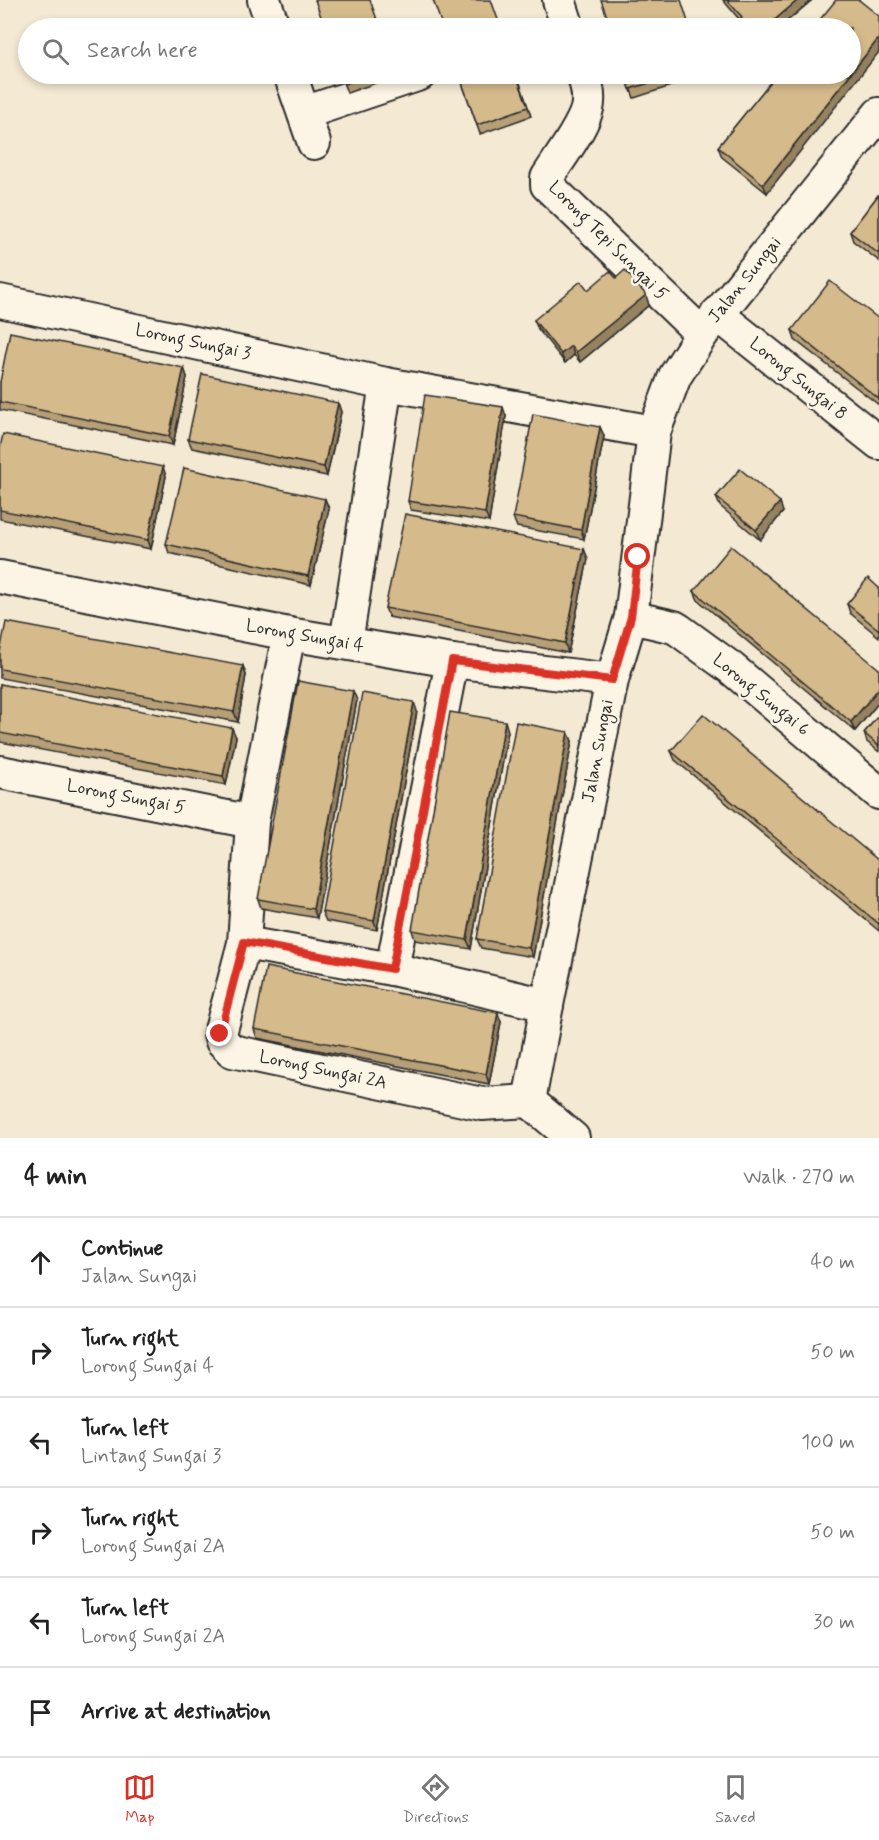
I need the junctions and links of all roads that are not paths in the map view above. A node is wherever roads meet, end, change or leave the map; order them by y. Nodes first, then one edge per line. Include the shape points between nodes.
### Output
1 (264, 0) edge
2 (559, 0) edge
3 (270, 18) edge
4 (565, 18) edge
5 (294, 84) edge
6 (390, 84) edge
7 (586, 84) edge
8 (304, 113) junction
9 (878, 120) edge
10 (314, 142) dead end
11 (0, 301) edge
12 (709, 324) junction
13 (386, 384) junction
14 (654, 432) junction
15 (879, 443) edge
16 (0, 576) edge
17 (631, 617) junction
18 (289, 634) junction
19 (346, 644) junction
20 (452, 661) junction
21 (612, 680) junction
22 (0, 772) edge
23 (879, 794) edge
24 (252, 822) junction
25 (244, 942) junction
26 (392, 969) junction
27 (547, 1005) junction
28 (529, 1101) junction
29 (573, 1138) edge

1 - 3 street
2 - 4 street
5 - 8 street
6 - 8 street
7 - 12 street, Lorong Tepi Sungai 5 via 588,104 584,118 547,178 547,185
8 - 10 street
9 - 12 street, Jalan Sungai
11 - 13 street, Lorong Sungai 3
12 - 14 street, Jalan Sungai via 675,376
12 - 15 street, Lorong Sungai 8
13 - 14 street, Lorong Sungai 3
13 - 19 street
14 - 17 street, Jalan Sungai
16 - 18 street, Lorong Sungai 4
17 - 21 street, Jalan Sungai
17 - 23 street, Lorong Sungai 6 via 679,630 731,668
18 - 19 street, Lorong Sungai 4
18 - 24 street, Lorong Sungai 2A
19 - 20 street, Lorong Sungai 4
20 - 21 street, Lorong Sungai 4
20 - 26 street
21 - 27 street, Jalan Sungai
22 - 24 street, Lorong Sungai 5
24 - 25 street, Lorong Sungai 2A
25 - 26 street
25 - 28 street, Lorong Sungai 2A via 220,1034 232,1051 482,1104
26 - 27 street
27 - 28 street, Jalan Sungai
28 - 29 street

